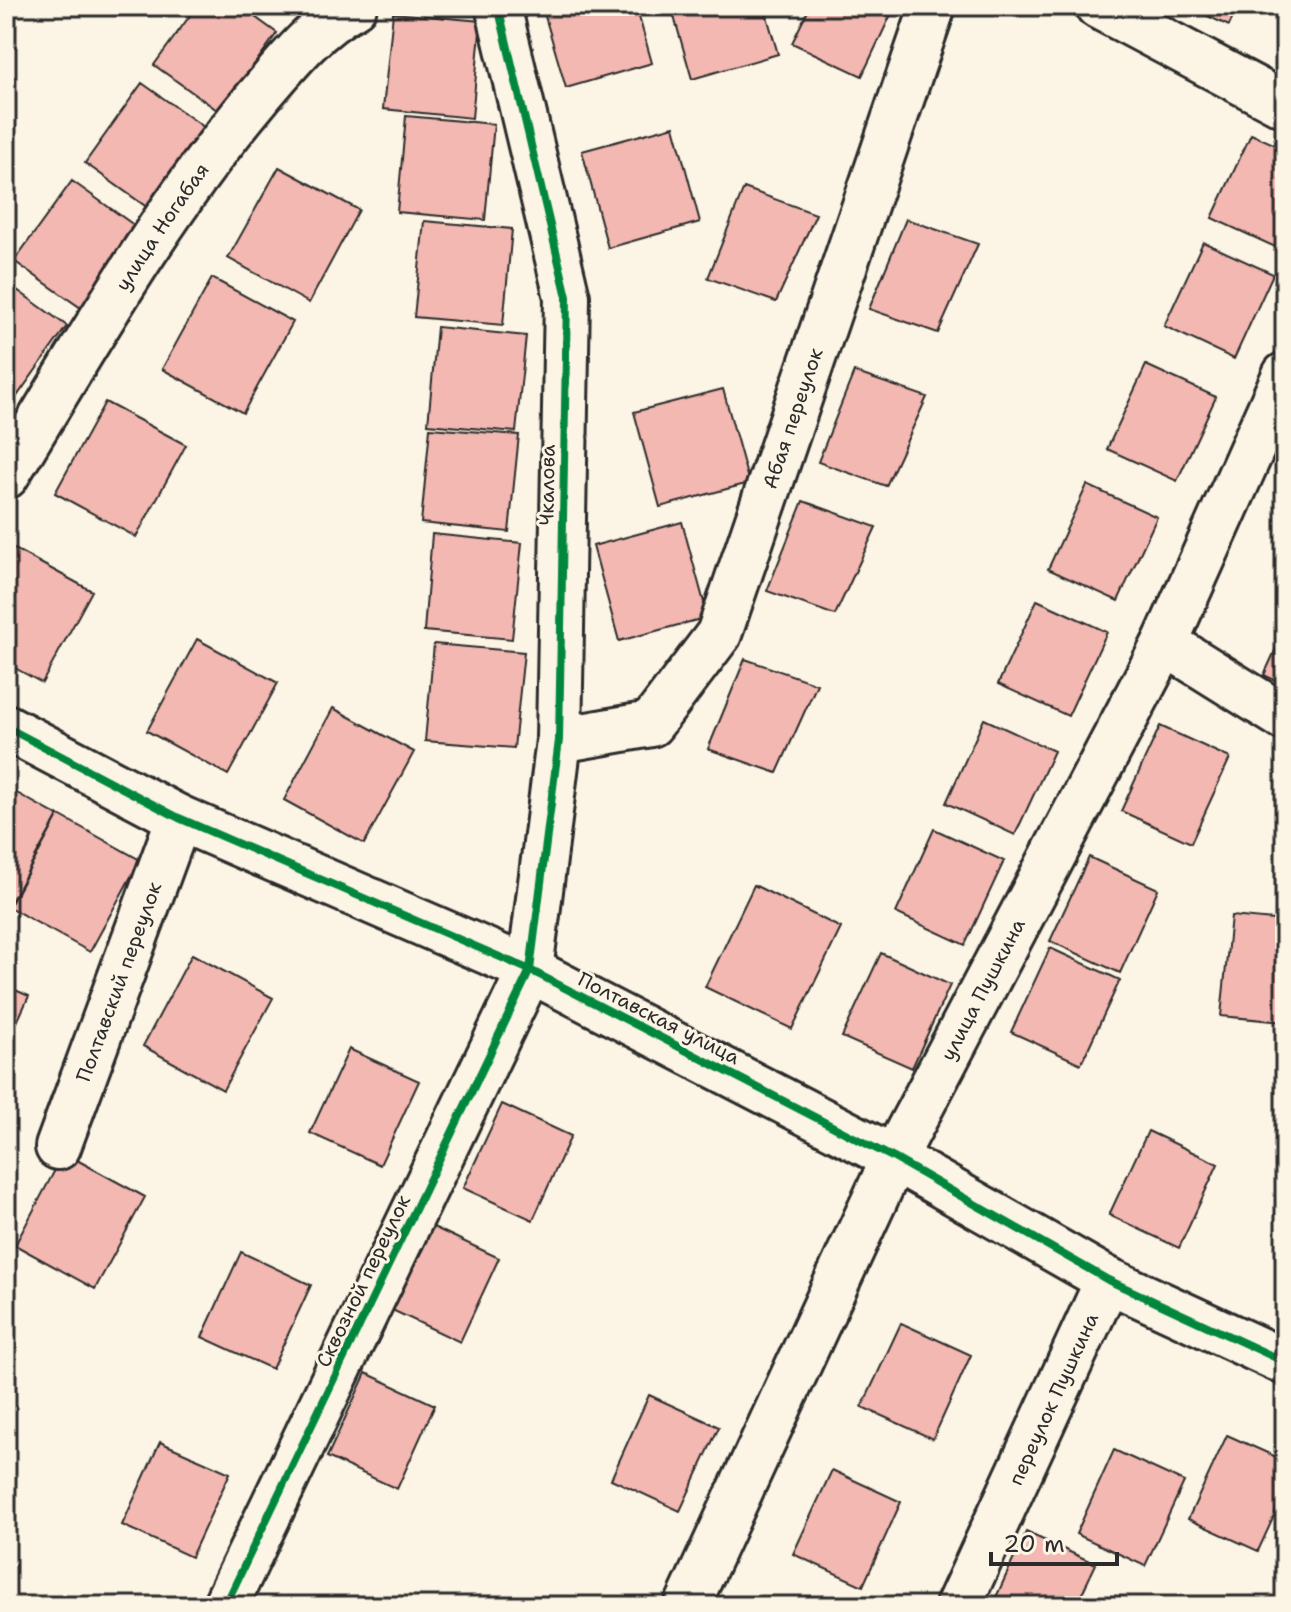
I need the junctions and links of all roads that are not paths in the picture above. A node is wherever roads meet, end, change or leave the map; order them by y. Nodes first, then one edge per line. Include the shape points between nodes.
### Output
1 (354, 6) edge
2 (498, 6) edge
3 (933, 6) edge
4 (1098, 6) edge
5 (1285, 105) edge
6 (1285, 375) edge
7 (6, 476) edge
8 (1165, 643) junction
9 (1285, 718) edge
10 (6, 727) edge
11 (559, 740) junction
12 (179, 818) junction
13 (530, 970) junction
14 (58, 1147) dead end
15 (894, 1158) junction
16 (1108, 1280) junction
17 (1285, 1362) edge
18 (225, 1606) edge
19 (687, 1606) edge
20 (958, 1606) edge

1 - 7 street, улица Ногабая via 307,40 225,136 136,264
2 - 11 street, Чкалова via 567,297
3 - 11 street, Абая переулок via 719,634 651,724
4 - 5 street
6 - 8 street, улица Пушкина
8 - 9 street
8 - 15 street, улица Пушкина
10 - 12 street, Полтавская улица
11 - 13 street, Чкалова
12 - 13 street, Полтавская улица
12 - 14 street, Полтавский переулок
13 - 15 street, Полтавская улица
13 - 18 street, Сквозной переулок
15 - 16 street, Полтавская улица
15 - 19 street, улица Пушкина
16 - 17 street, Полтавская улица
16 - 20 street, переулок Пушкина

